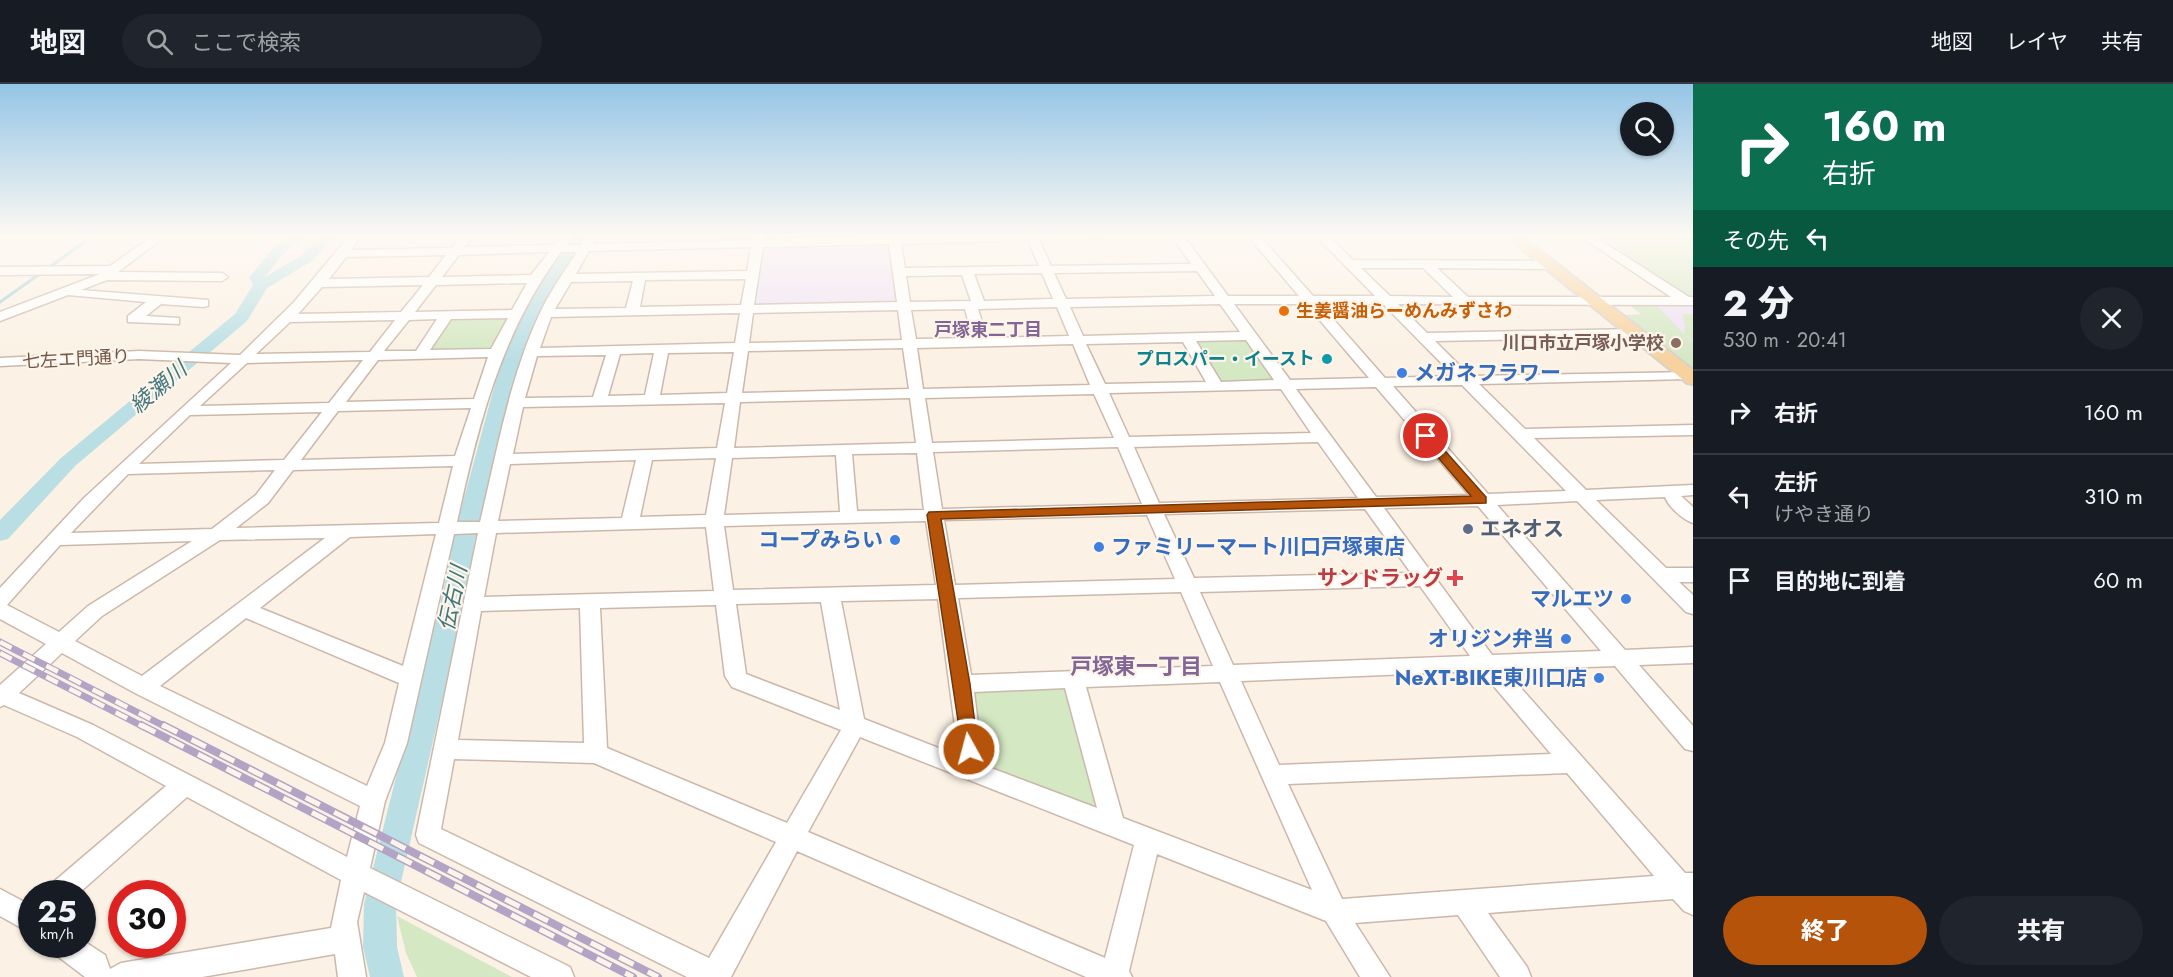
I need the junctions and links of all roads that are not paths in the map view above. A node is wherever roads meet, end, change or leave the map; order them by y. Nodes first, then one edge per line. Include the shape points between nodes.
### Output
1 (101, 277) edge
2 (183, 277) edge
3 (190, 277) junction
4 (222, 277) dead end
5 (325, 277) edge
6 (436, 277) edge
7 (538, 277) edge
8 (640, 277) junction
9 (658, 277) edge
10 (753, 277) edge
11 (900, 277) edge
12 (968, 277) edge
13 (1050, 277) edge
14 (1208, 277) edge
15 (1290, 277) edge
16 (1363, 277) edge
17 (1439, 277) edge
18 (1566, 277) edge
19 (1651, 277) edge
20 (567, 278) joint
21 (535, 279) junction
22 (433, 280) junction
23 (320, 283) junction
24 (68, 292) junction
25 (159, 299) junction
26 (1225, 300) junction
27 (1310, 300) junction
28 (1387, 301) junction
29 (1465, 301) junction
30 (1690, 301) edge
31 (1597, 302) junction
32 (1062, 303) junction
33 (975, 305) junction
34 (904, 306) junction
35 (747, 309) junction
36 (632, 312) junction
37 (515, 314) junction
38 (546, 314) junction
39 (406, 315) junction
40 (447, 315) junction
41 (0, 317) edge
42 (286, 318) junction
43 (174, 321) dead end
44 (1635, 333) junction
45 (1251, 336) junction
46 (1187, 337) junction
47 (1424, 337) junction
48 (1078, 339) junction
49 (981, 342) junction
50 (911, 344) junction
51 (740, 348) junction
52 (662, 350) junction
53 (614, 351) junction
54 (496, 352) junction
55 (531, 352) junction
56 (421, 354) junction
57 (375, 355) junction
58 (238, 358) junction
59 (0, 362) edge
60 (1690, 377) edge
61 (1466, 380) junction
62 (1380, 382) junction
63 (1286, 384) junction
64 (1216, 386) junction
65 (1100, 389) junction
66 (917, 393) junction
67 (733, 397) junction
68 (651, 400) junction
69 (599, 401) junction
70 (479, 403) junction
71 (516, 403) junction
72 (334, 408) junction
73 (186, 411) junction
74 (1693, 430) edge
75 (1519, 434) junction
76 (1324, 437) junction
77 (1124, 441) junction
78 (925, 448) junction
79 (844, 450) junction
80 (723, 453) junction
81 (645, 455) junction
82 (502, 459) junction
83 (462, 461) junction
84 (291, 463) junction
85 (124, 469) junction
86 (1693, 483) edge
87 (1693, 490) edge
88 (1581, 495) junction
89 (1693, 497) edge
90 (1673, 498) junction
91 (1481, 500) junction
92 (1371, 503) junction
93 (1151, 509) junction
94 (934, 515) junction
95 (849, 517) junction
96 (1693, 517) edge
97 (714, 521) junction
98 (630, 523) junction
99 (483, 527) junction
100 (448, 528) junction
101 (346, 531) junction
102 (217, 534) junction
103 (55, 539) junction
104 (1662, 575) junction
105 (1693, 575) edge
106 (1424, 579) junction
107 (1187, 584) junction
108 (948, 591) junction
109 (830, 595) junction
110 (724, 596) junction
111 (0, 601) edge
112 (590, 601) junction
113 (474, 604) junction
114 (1693, 607) edge
115 (244, 609) junction
116 (0, 610) edge
117 (59, 643) junction
118 (1693, 655) edge
119 (1620, 658) junction
120 (1487, 664) junction
121 (1227, 675) junction
122 (410, 678) junction
123 (1074, 681) junction
124 (962, 684) junction
125 (143, 687) junction
126 (1, 696) edge
127 (854, 727) junction
128 (1693, 742) edge
129 (447, 749) junction
130 (597, 753) junction
131 (1571, 763) junction
132 (972, 771) junction
133 (1272, 775) junction
134 (185, 784) junction
135 (373, 801) junction
136 (1112, 827) junction
137 (793, 836) junction
138 (1148, 841) junction
139 (362, 877) junction
140 (76, 880) edge
141 (1688, 891) edge
142 (0, 902) edge
143 (1464, 902) junction
144 (18, 912) edge
145 (1336, 912) junction
146 (346, 939) junction
147 (84, 958) edge
148 (716, 976) edge
149 (1116, 976) edge
150 (99, 977) edge
151 (121, 977) edge
152 (352, 977) edge
153 (560, 977) edge
154 (1376, 977) edge
155 (1517, 977) edge

1 - 24 street
2 - 3 street
3 - 4 street
3 - 25 street via 180,287 205,287 199,302
5 - 23 street
6 - 22 street
7 - 21 street
8 - 9 street
8 - 20 street
8 - 36 street
10 - 35 street
11 - 34 street
12 - 33 street
13 - 32 street
14 - 26 street
15 - 27 street
16 - 28 street
17 - 29 street
18 - 31 main road
19 - 30 street
20 - 38 street
21 - 22 street
21 - 37 street
22 - 23 street
22 - 39 street
23 - 42 street
24 - 25 street
24 - 41 street
25 - 43 street via 133,319
26 - 27 street
26 - 32 street
26 - 45 street
27 - 28 street
27 - 62 street
28 - 29 street
28 - 47 street
29 - 31 street
30 - 31 street
31 - 44 main road
32 - 33 street
32 - 48 street
33 - 34 street
33 - 49 street
34 - 35 street
34 - 50 street
35 - 36 street
35 - 51 street
36 - 38 street
37 - 40 street
37 - 54 street
38 - 55 street
39 - 40 street
39 - 42 street
39 - 57 street
40 - 56 street
42 - 58 street
44 - 47 street
44 - 60 main road
45 - 46 street
45 - 63 street
46 - 48 street
46 - 64 street
47 - 61 street
48 - 49 street
48 - 65 street
49 - 50 street
50 - 51 street
50 - 66 street
51 - 52 street
51 - 67 street
52 - 53 street
52 - 68 street
53 - 55 street
53 - 69 street
54 - 56 street, 七左エ門通り
54 - 70 street
55 - 71 street
56 - 57 street, 七左エ門通り
57 - 58 street, 七左エ門通り
57 - 72 street
58 - 59 street, 七左エ門通り via 152,355
58 - 73 street
60 - 61 street
61 - 62 street
61 - 75 street
62 - 63 street
62 - 91 street
63 - 64 street
63 - 76 street
64 - 65 street
65 - 66 street
65 - 77 street
66 - 67 street
66 - 78 street
67 - 68 street
67 - 80 street
68 - 69 street
69 - 71 street
70 - 72 street
70 - 83 street
71 - 82 street
72 - 73 street
72 - 84 street
73 - 85 street
74 - 75 street
75 - 88 street
76 - 77 street
76 - 92 street
77 - 78 street
77 - 93 street
78 - 79 street
78 - 94 street
79 - 80 street
79 - 95 street
80 - 81 street
80 - 97 street
81 - 82 street
81 - 98 street
82 - 99 street
83 - 84 street
83 - 100 street
84 - 85 street
84 - 102 street via 262,499
85 - 103 street
86 - 88 street via 1601,487
87 - 88 street
88 - 90 street via 1617,500
88 - 91 street
88 - 104 street
89 - 90 street
90 - 96 street
91 - 92 street
91 - 119 street
92 - 93 street
92 - 106 street
93 - 94 street
93 - 107 street
94 - 95 street
94 - 108 street
95 - 97 street
97 - 98 street
97 - 110 street
98 - 99 street
99 - 100 street
99 - 113 street
100 - 101 street
100 - 122 street
101 - 102 street
101 - 115 street
102 - 103 street
102 - 117 street via 95,611
103 - 111 street
104 - 105 street
104 - 114 street
106 - 107 street
106 - 120 street
107 - 108 street
107 - 121 street
108 - 109 street
108 - 124 street
109 - 110 street
109 - 127 street
110 - 112 street
110 - 127 street via 736,676 740,681
112 - 113 street
112 - 130 street
113 - 129 street
115 - 122 street
115 - 125 street
116 - 117 street
117 - 125 street
117 - 126 street
118 - 119 street
119 - 120 street
119 - 128 street
120 - 121 street
120 - 131 street
121 - 123 street
121 - 133 street
122 - 135 street via 396,743
123 - 124 street
123 - 136 street
124 - 132 street
125 - 135 street
126 - 134 street via 85,731
127 - 132 street
127 - 137 street
129 - 130 street
129 - 148 street via 428,835
130 - 137 street
131 - 133 street
131 - 141 street
132 - 136 street
133 - 145 street
134 - 139 street
134 - 140 street
135 - 139 street
136 - 138 street
137 - 148 street
137 - 149 street
138 - 145 street
138 - 149 street
139 - 146 street via 344,922
139 - 153 street
141 - 143 street
142 - 144 street
143 - 145 street
143 - 155 street
145 - 154 street
146 - 151 street
146 - 152 street
147 - 150 street via 94,965

